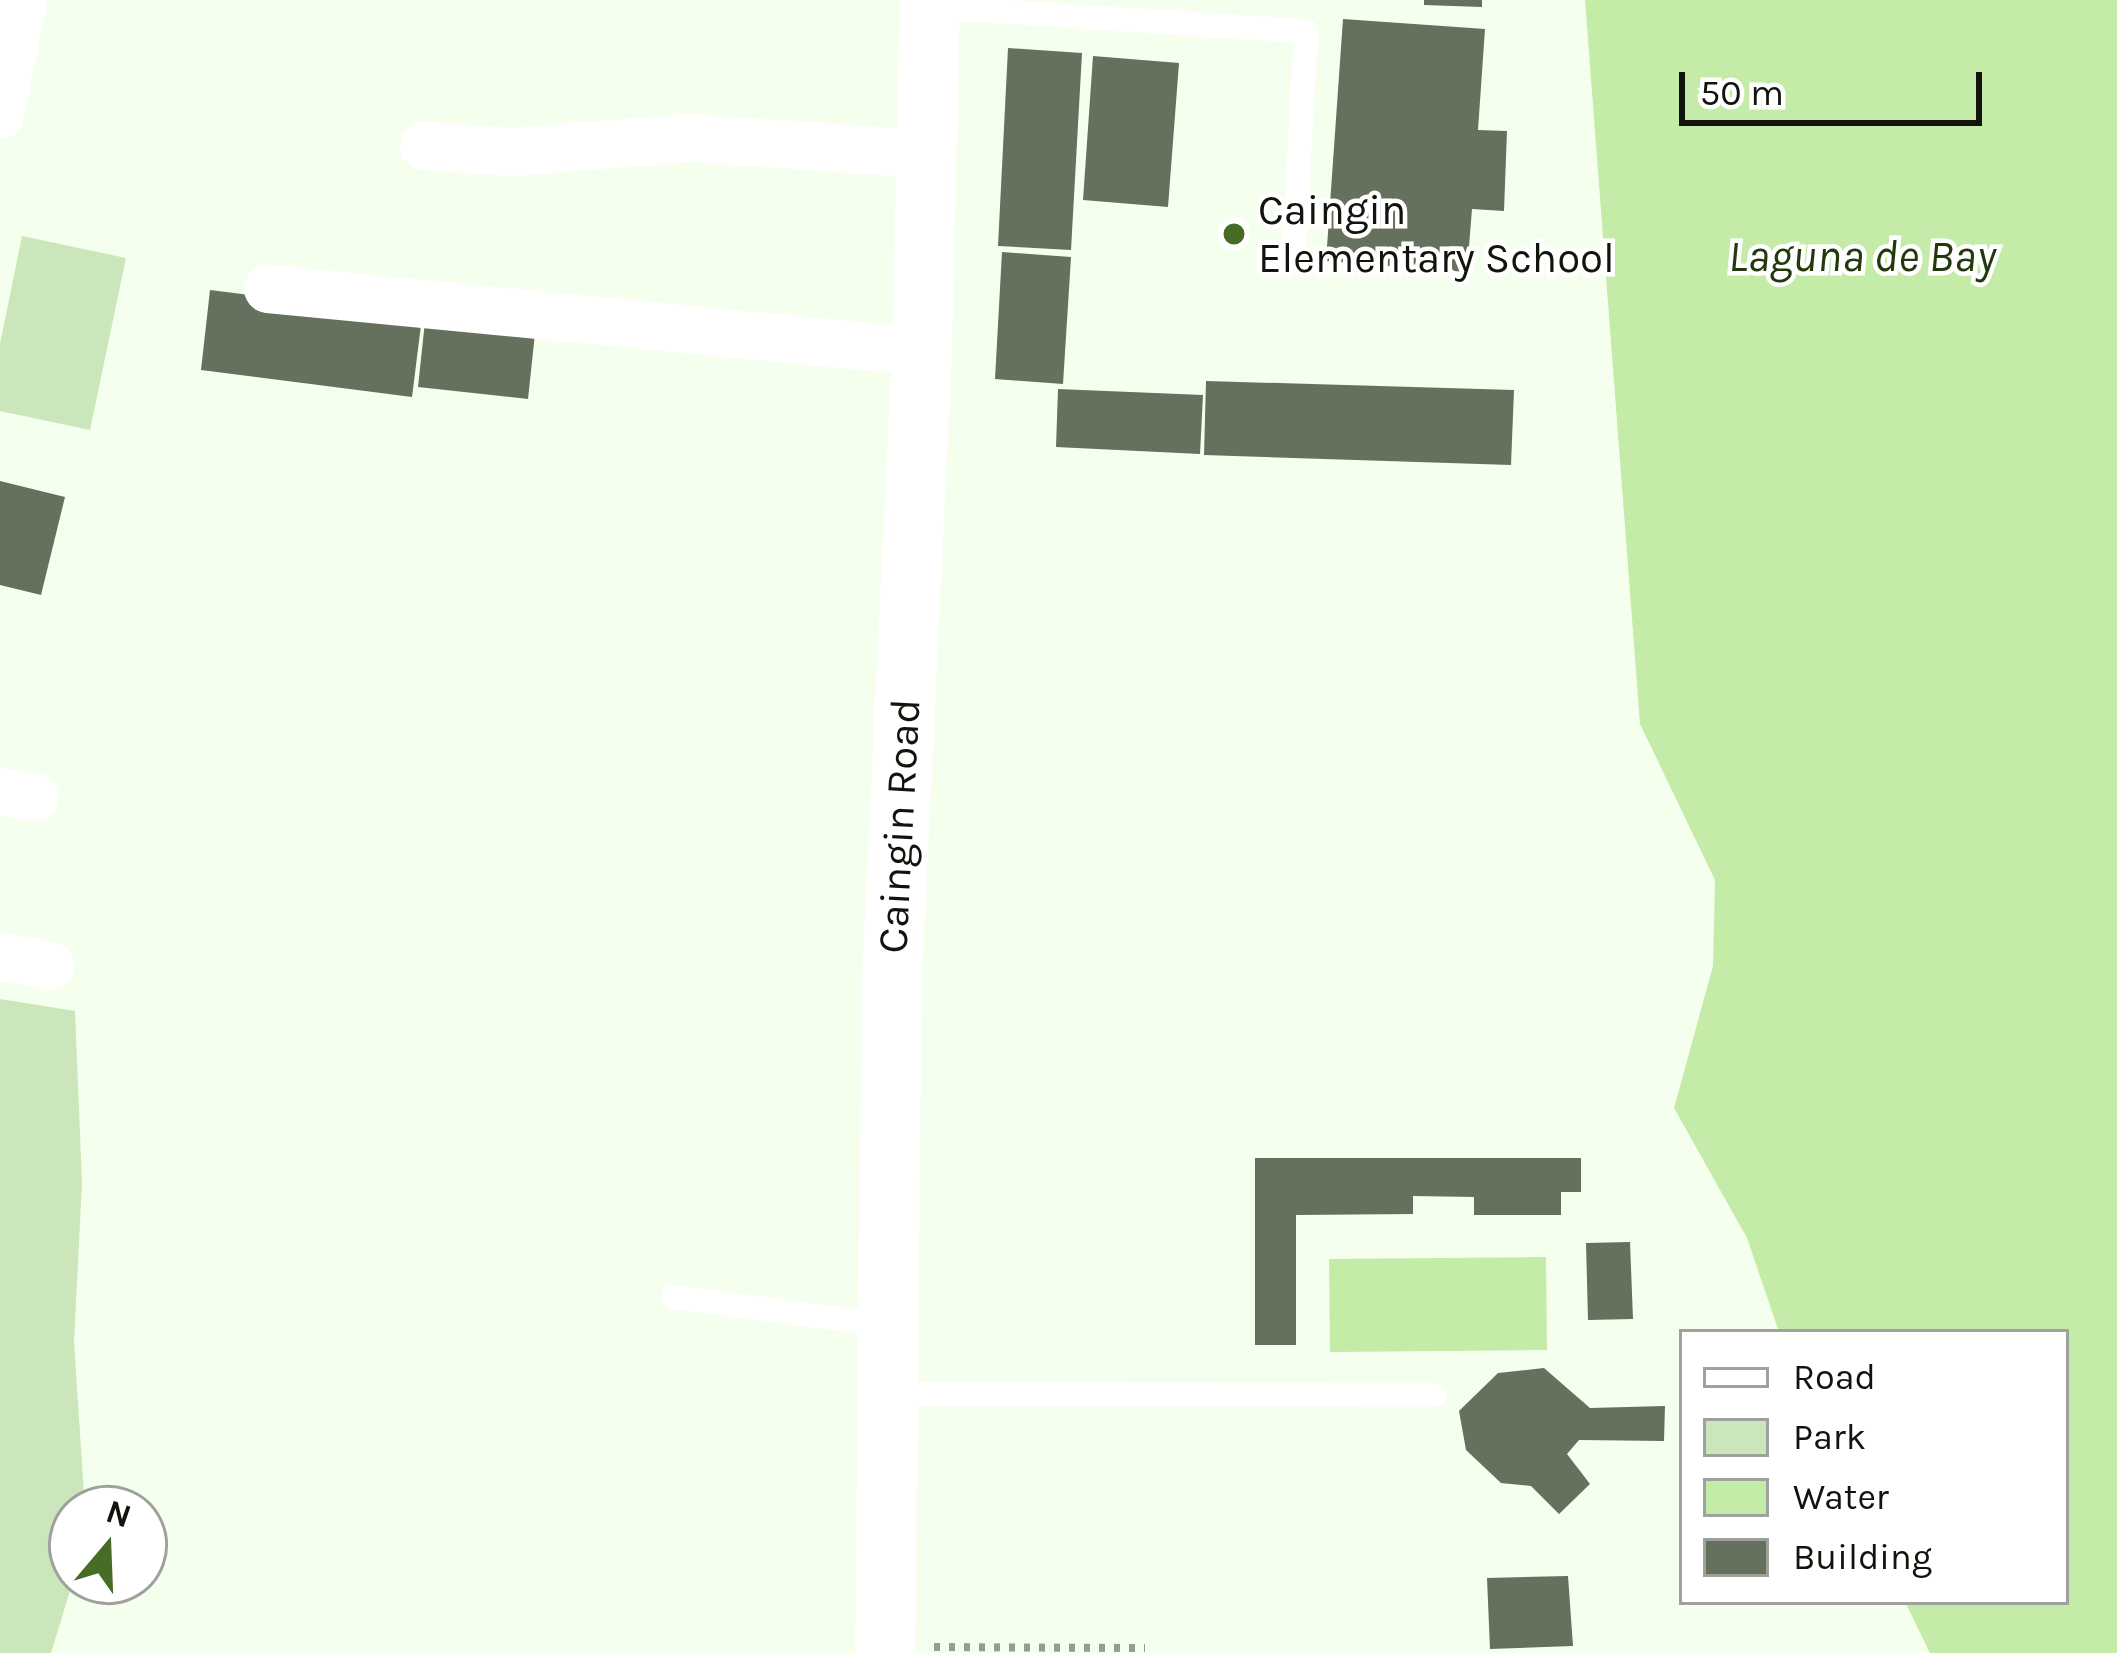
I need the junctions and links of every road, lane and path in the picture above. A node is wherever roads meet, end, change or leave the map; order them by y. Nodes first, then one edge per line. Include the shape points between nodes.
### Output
1 (23, 0) edge
2 (930, 4) edge
3 (0, 113) edge
4 (424, 146) dead end
5 (927, 154) junction
6 (1294, 250) dead end
7 (268, 289) dead end
8 (922, 352) junction
9 (0, 956) edge
10 (50, 966) dead end
11 (674, 1297) dead end
12 (886, 1325) junction
13 (886, 1394) junction
14 (1434, 1395) dead end
15 (1145, 1648) dead end
16 (885, 1650) edge

1 - 3 street
2 - 5 street, Caingin Road
2 - 6 lane via 1306,31
4 - 5 street via 513,152 690,138
5 - 8 street, Caingin Road
7 - 8 street
8 - 12 street, Caingin Road via 892,976
9 - 10 street
11 - 12 lane
12 - 13 street, Caingin Road
13 - 14 lane
13 - 16 street, Caingin Road
15 - 16 path

